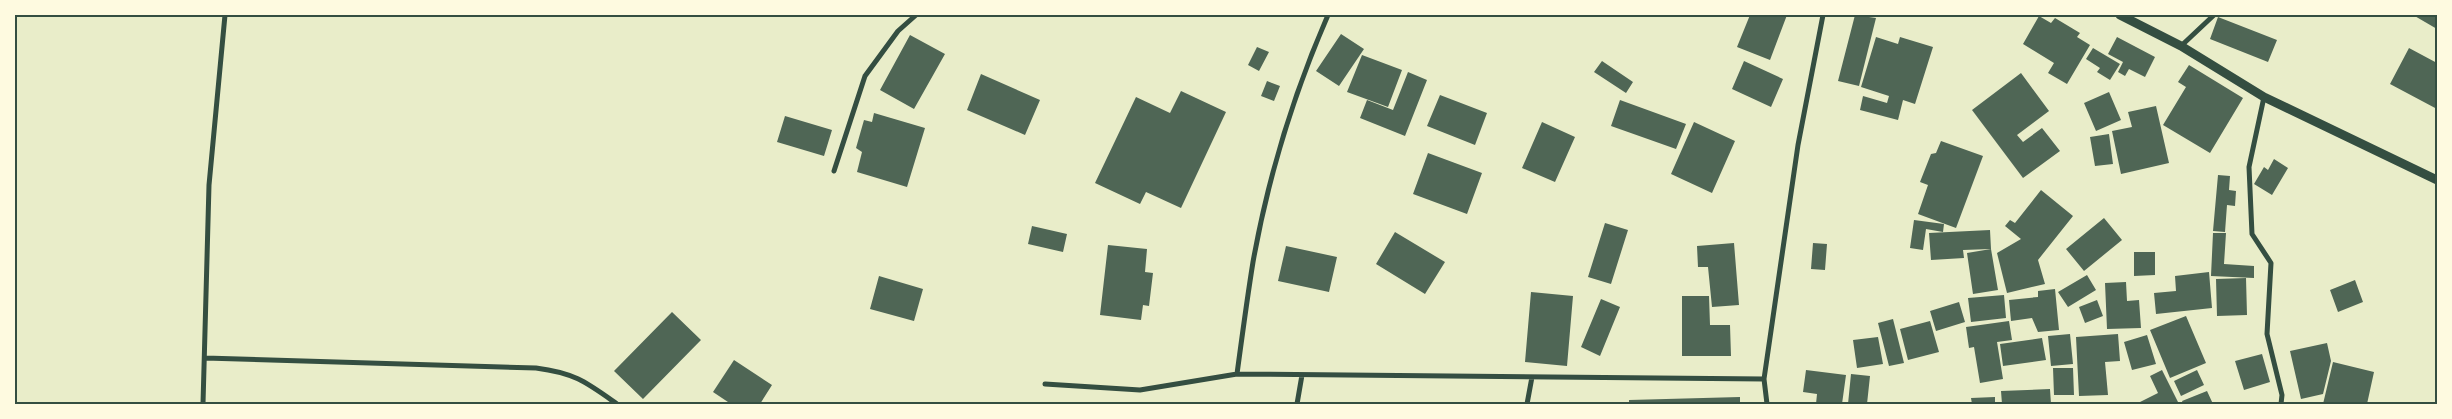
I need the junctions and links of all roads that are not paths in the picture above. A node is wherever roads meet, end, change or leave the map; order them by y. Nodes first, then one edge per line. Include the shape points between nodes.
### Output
1 (225, 15) edge
2 (916, 15) edge
3 (1328, 15) edge
4 (1823, 15) edge
5 (2120, 15) edge
6 (2214, 15) edge
7 (2181, 46) junction
8 (2264, 97) junction
9 (834, 171) dead end
10 (2437, 180) edge
11 (205, 358) junction
12 (1237, 374) junction
13 (1302, 375) junction
14 (1532, 377) junction
15 (1764, 379) junction
16 (1045, 384) dead end
17 (203, 404) edge
18 (617, 404) edge
19 (1297, 404) edge
20 (1527, 404) edge
21 (1767, 404) edge
22 (2282, 404) edge

1 - 11 street via 209,185
2 - 9 street via 898,31 865,76
3 - 12 street via 1308,60 1273,175 1253,261
4 - 15 street via 1798,145
5 - 7 street
6 - 7 street
7 - 8 street
8 - 10 street
8 - 22 street via 2249,167 2252,234 2271,263 2268,334
11 - 17 street
11 - 18 street via 536,368 562,371 585,381
12 - 13 street
12 - 16 street via 1140,390
13 - 14 street
13 - 19 street
14 - 15 street
14 - 20 street
15 - 21 street

